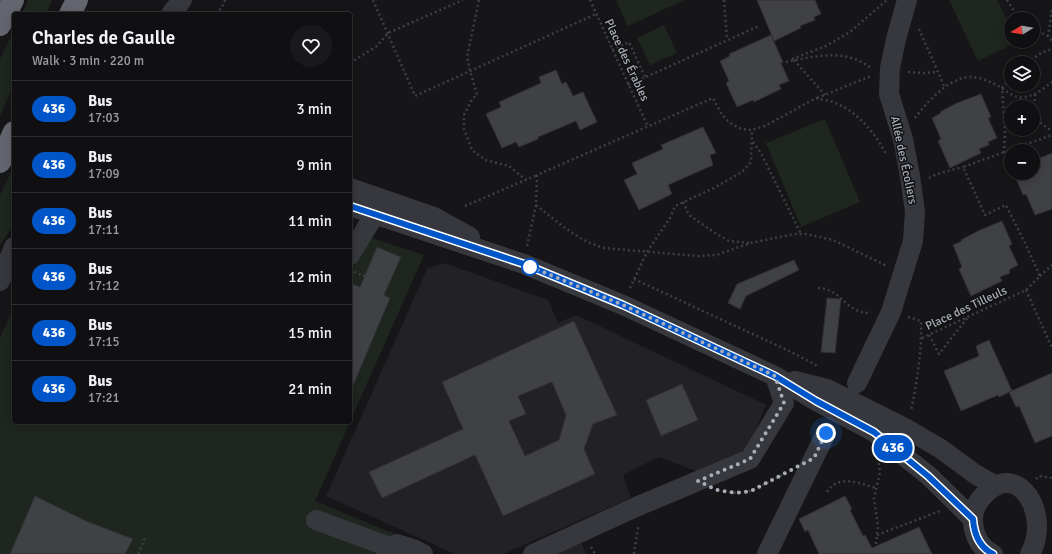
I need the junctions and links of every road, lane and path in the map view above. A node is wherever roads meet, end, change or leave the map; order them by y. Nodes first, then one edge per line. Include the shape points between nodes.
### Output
1 (13, 0) edge
2 (77, 0) edge
3 (161, 0) edge
4 (169, 0) edge
5 (182, 0) edge
6 (225, 0) edge
7 (373, 0) edge
8 (463, 0) edge
9 (479, 0) edge
10 (590, 0) edge
11 (724, 0) edge
12 (1007, 0) edge
13 (883, 2) edge
14 (900, 2) edge
15 (1052, 10) edge
16 (71, 12) edge
17 (168, 12) edge
18 (169, 12) edge
19 (171, 12) edge
20 (218, 12) edge
21 (1015, 12) edge
22 (596, 14) junction
23 (0, 25) edge
24 (759, 26) dead end
25 (1040, 32) edge
26 (388, 33) junction
27 (1048, 36) junction
28 (727, 40) junction
29 (1052, 41) edge
30 (1052, 49) edge
31 (612, 50) junction
32 (1038, 56) edge
33 (794, 60) junction
34 (352, 62) edge
35 (890, 68) junction
36 (470, 71) junction
37 (937, 72) junction
38 (645, 77) junction
39 (1052, 82) edge
40 (628, 85) junction
41 (1004, 86) edge
42 (945, 88) junction
43 (1002, 88) junction
44 (1035, 94) junction
45 (824, 95) junction
46 (816, 98) junction
47 (648, 127) junction
48 (752, 130) junction
49 (1052, 131) edge
50 (1052, 135) edge
51 (12, 136) edge
52 (903, 139) junction
53 (752, 142) junction
54 (1004, 144) edge
55 (1028, 144) edge
56 (1004, 153) edge
57 (888, 159) dead end
58 (0, 162) edge
59 (963, 167) junction
60 (537, 175) junction
61 (526, 180) junction
62 (352, 189) edge
63 (912, 189) junction
64 (683, 202) junction
65 (536, 205) junction
66 (465, 206) dead end
67 (352, 207) edge
68 (375, 214) junction
69 (801, 234) junction
70 (751, 243) junction
71 (12, 247) edge
72 (12, 252) edge
73 (647, 252) junction
74 (352, 260) edge
75 (519, 262) junction
76 (0, 265) edge
77 (1052, 265) edge
78 (352, 266) edge
79 (903, 274) junction
80 (1040, 276) junction
81 (634, 279) junction
82 (0, 281) edge
83 (382, 284) dead end
84 (1026, 290) junction
85 (623, 305) junction
86 (968, 317) junction
87 (929, 335) junction
88 (1051, 342) edge
89 (1052, 348) edge
90 (822, 368) dead end
91 (775, 376) junction
92 (857, 383) dead end
93 (907, 429) junction
94 (826, 433) dead end
95 (885, 441) junction
96 (786, 472) dead end
97 (698, 481) junction
98 (996, 486) junction
99 (876, 488) junction
100 (827, 492) dead end
101 (956, 502) junction
102 (641, 505) junction
103 (1048, 506) edge
104 (973, 519) junction
105 (316, 520) dead end
106 (1050, 528) edge
107 (877, 535) junction
108 (145, 538) dead end
109 (876, 544) dead end
110 (389, 551) edge
111 (138, 554) edge
112 (423, 554) edge
113 (533, 554) edge
114 (634, 554) edge
115 (768, 554) edge
116 (993, 554) edge
117 (1030, 554) edge

1 - 23 highway
2 - 16 highway
3 - 17 street
4 - 18 street
5 - 19 street
6 - 20 path
7 - 26 path
8 - 26 path
9 - 36 path via 467,57
10 - 22 path, Place des Érables
11 - 28 path
12 - 21 path
13 - 14 path
13 - 33 path via 850,32 826,46 786,62
14 - 35 street, Allée des Écoliers
14 - 37 path via 913,15
15 - 27 path
22 - 31 path, Place des Érables
22 - 36 path
24 - 28 path
25 - 27 path
26 - 34 path via 377,46
26 - 36 path via 415,96
27 - 29 path
28 - 38 path
30 - 32 path
31 - 38 path via 629,42
31 - 40 path, Place des Érables
33 - 45 path
33 - 45 path via 820,55 846,56 864,62 877,74
35 - 37 path via 924,73
35 - 52 street, Allée des Écoliers via 889,94
36 - 61 path via 477,94 464,115 464,129 472,150 485,160 509,166
37 - 42 path
38 - 40 path
39 - 44 path
40 - 47 path, Place des Érables
41 - 43 path
42 - 43 path via 968,77 979,78
42 - 52 path via 922,108
43 - 44 path via 1018,98
43 - 54 path
44 - 49 path via 1034,114 1042,125
45 - 46 path
46 - 48 path via 765,126
46 - 57 path via 835,103 865,124 876,136
47 - 48 path via 713,98 722,115 730,123 741,129
47 - 60 path
48 - 53 path
50 - 55 path
51 - 58 highway
52 - 63 street, Allée des Écoliers
53 - 64 path via 750,162 742,172
53 - 69 path via 761,153
56 - 59 path
59 - 63 path via 937,174
59 - 80 path via 985,215 1006,204
60 - 61 path
60 - 65 path
61 - 66 path
62 - 75 street via 434,217
63 - 79 street, Allée des Écoliers via 915,212 913,242
64 - 70 path via 689,215 729,242
64 - 73 path via 675,206
65 - 73 path via 590,244 604,248
65 - 75 path
67 - 68 street
68 - 74 street
68 - 75 street
69 - 70 path
69 - 79 path via 817,235 832,240
70 - 73 path via 710,256
71 - 76 street
72 - 82 street
73 - 81 path
75 - 85 street
77 - 80 path
78 - 83 path via 354,273
79 - 92 street, Allée des Écoliers via 891,312
80 - 84 path
81 - 85 path
81 - 90 path
84 - 86 path, Place des Tilleuls
84 - 88 path
85 - 91 street
86 - 87 path, Place des Tilleuls
86 - 87 path via 939,354
87 - 93 path, Place des Tilleuls via 922,338
88 - 89 path
91 - 93 street via 827,389
91 - 95 street via 874,432
91 - 97 street via 784,403 750,459
93 - 98 street
94 - 115 street
95 - 99 path via 878,458 880,472
95 - 101 street
96 - 97 path via 751,491 736,493 717,490
97 - 102 street
98 - 103 street via 1018,484 1029,488
98 - 104 street via 980,500
99 - 100 path via 854,481 839,481 830,486
99 - 107 path via 874,498
101 - 104 street
101 - 107 path via 937,513
102 - 113 street
102 - 114 path
103 - 106 street
104 - 116 street via 974,532 980,543
105 - 110 street
106 - 117 street via 1038,547
107 - 109 path
108 - 111 path
110 - 112 street via 398,544

